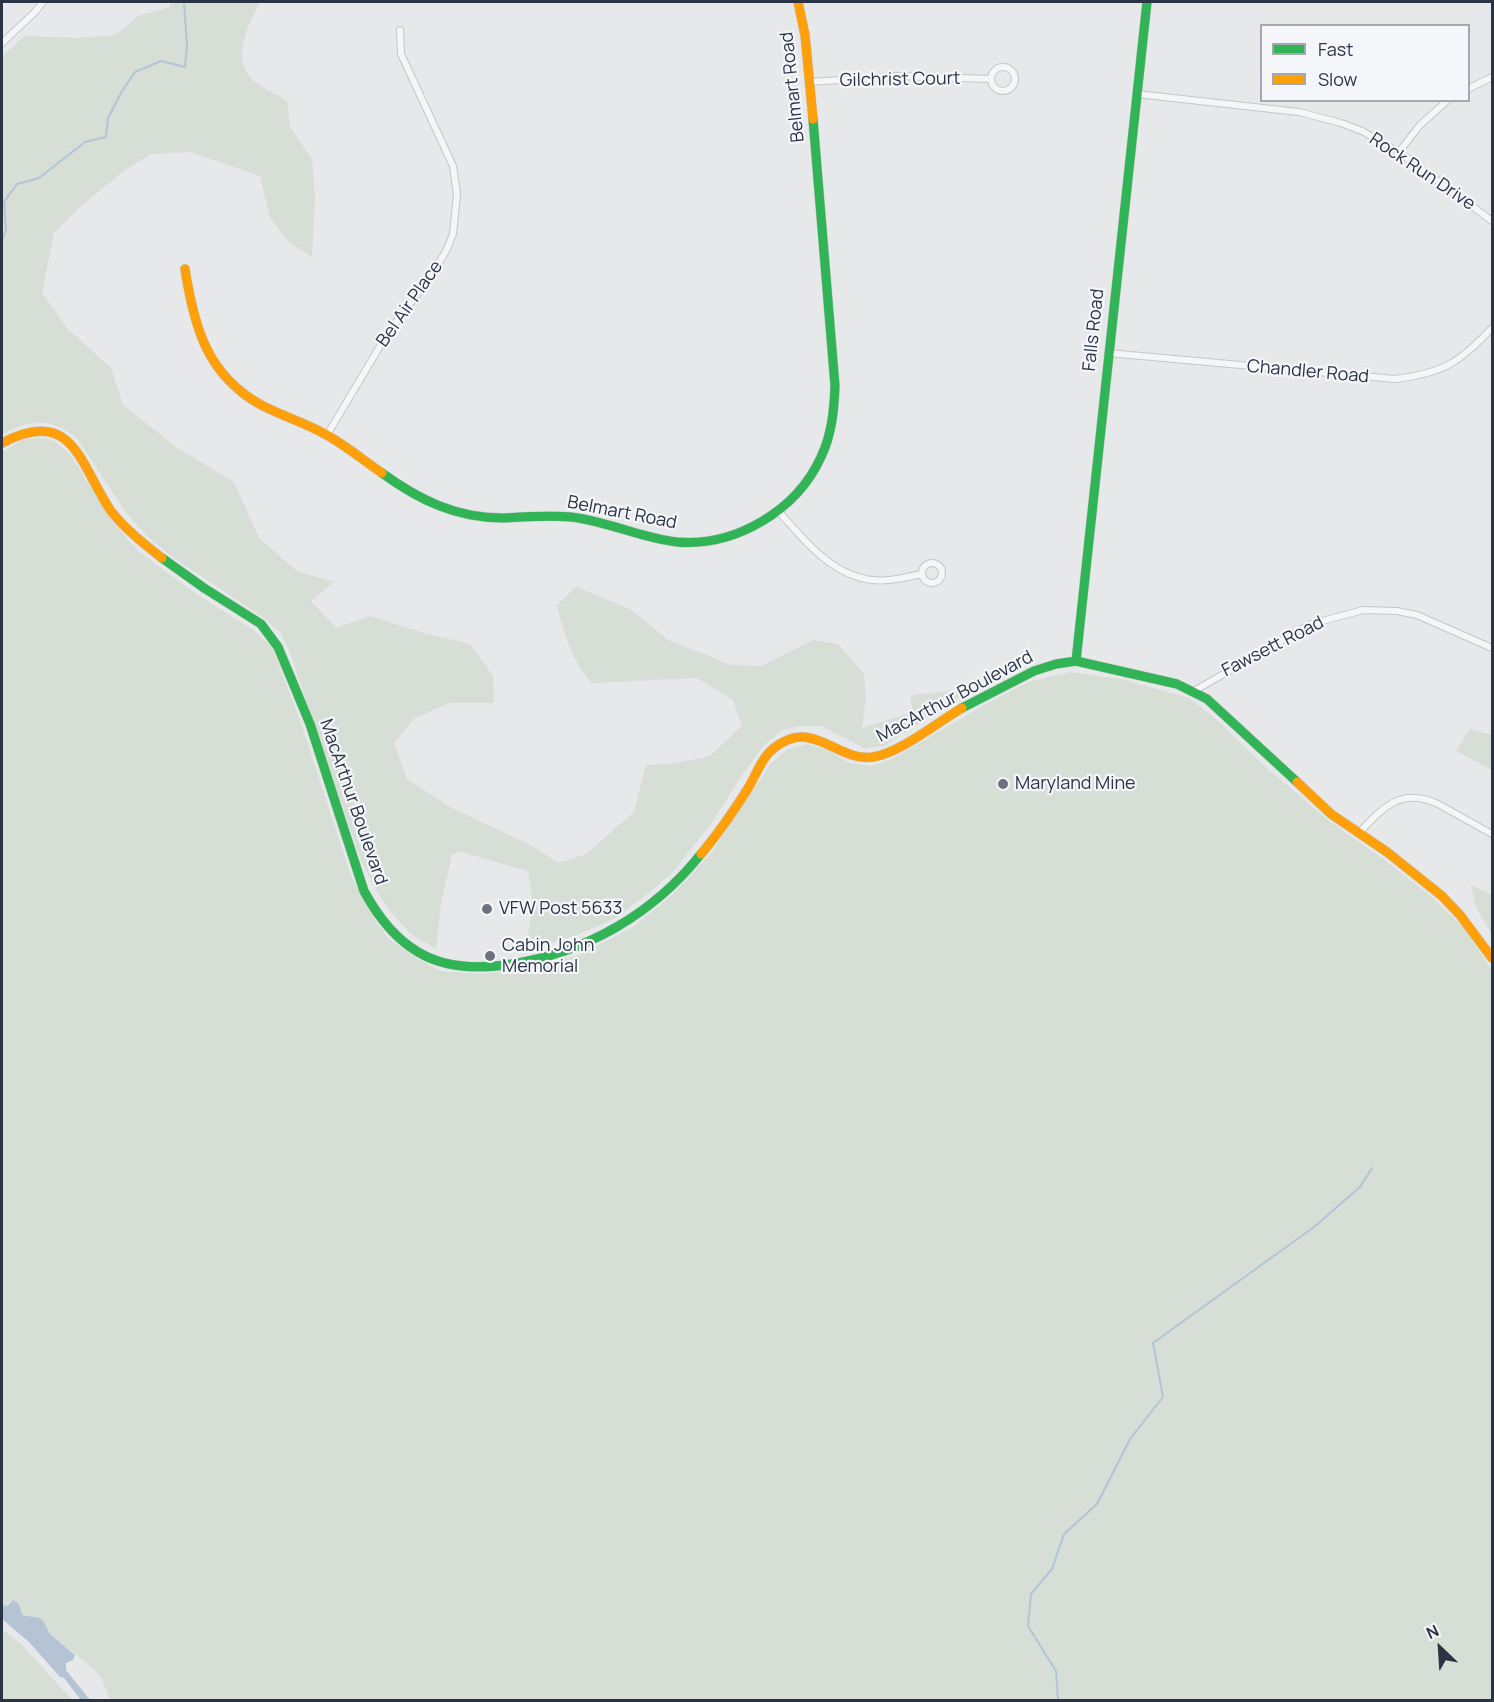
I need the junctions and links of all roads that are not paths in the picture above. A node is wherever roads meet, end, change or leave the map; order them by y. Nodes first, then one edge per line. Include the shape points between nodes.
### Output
1 (43, 2) edge
2 (798, 2) edge
3 (1147, 2) edge
4 (400, 30) dead end
5 (2, 43) edge
6 (1492, 77) edge
7 (991, 79) junction
8 (810, 82) junction
9 (1470, 87) edge
10 (1137, 94) junction
11 (1446, 102) edge
12 (1400, 152) junction
13 (1492, 221) edge
14 (185, 269) dead end
15 (1492, 328) edge
16 (1108, 353) junction
17 (327, 435) junction
18 (2, 442) edge
19 (778, 511) junction
20 (922, 574) dead end
21 (1492, 648) edge
22 (1076, 661) junction
23 (1194, 691) junction
24 (1359, 833) junction
25 (1492, 834) edge
26 (1492, 958) edge

1 - 5 street
2 - 8 street, Belmart Road
3 - 10 street, Falls Road
4 - 17 street, Bel Air Place via 401,54 453,166 457,194 453,234 432,275 389,331
6 - 9 street
7 - 7 street via 1000,91 1012,88 1016,80 1014,73 1004,67 996,69
7 - 8 street, Gilchrist Court via 899,76
8 - 19 street, Belmart Road via 834,406 829,437 819,460 804,484
10 - 12 street, Rock Run Drive via 1299,112 1362,131
10 - 16 street, Falls Road
11 - 12 street via 1420,125
12 - 13 street, Rock Run Drive
14 - 17 street, Belmart Road via 192,316 200,339 227,379 253,400
15 - 16 street, Chandler Road via 1457,361 1431,373 1395,379
16 - 22 street, Falls Road
17 - 19 street, Belmart Road via 411,494 450,511 481,517 587,519 653,539 691,543 739,534
18 - 22 street, MacArthur Boulevard via 19,433 41,430 63,438 73,446 109,506 132,532 171,567 270,633 302,703 364,890 389,929 402,941 429,958 448,964 480,968 535,962 626,924 654,904 709,846 766,757 784,742 812,737 858,756 883,755 1017,679 1057,663
19 - 20 street via 815,552 848,574 888,581
21 - 23 street, Fawsett Road via 1417,615 1363,610 1311,624
22 - 23 street, MacArthur Boulevard via 1158,678
23 - 24 street, MacArthur Boulevard via 1219,709 1331,814
24 - 25 street via 1386,806 1413,798 1430,800
24 - 26 street, MacArthur Boulevard via 1442,896

